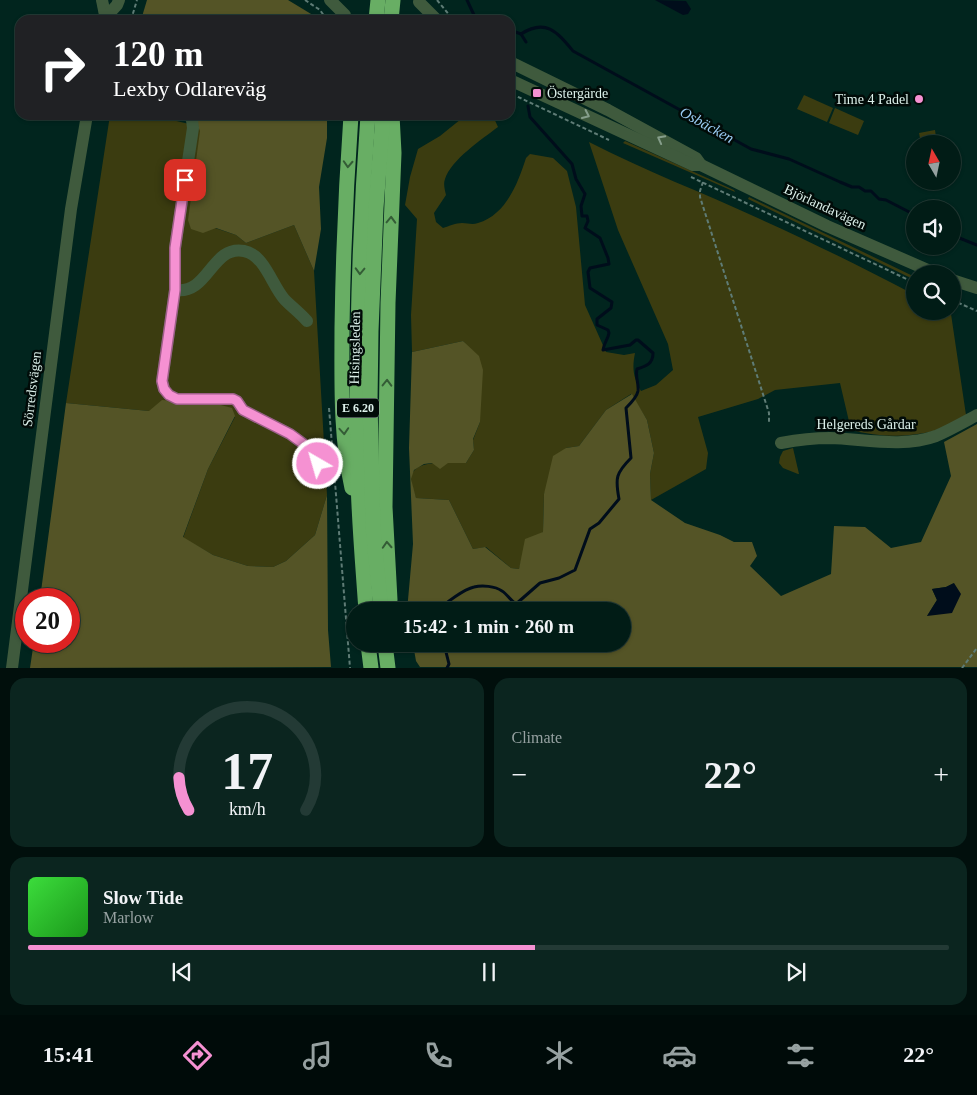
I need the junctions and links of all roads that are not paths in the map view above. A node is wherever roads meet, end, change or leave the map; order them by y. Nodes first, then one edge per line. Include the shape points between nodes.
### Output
1 (102, 0) edge
2 (119, 0) edge
3 (330, 0) edge
4 (346, 0) edge
5 (378, 0) edge
6 (393, 0) edge
7 (419, 1) edge
8 (105, 15) edge
9 (109, 15) edge
10 (342, 15) edge
11 (345, 15) edge
12 (376, 15) edge
13 (392, 15) edge
14 (418, 15) edge
15 (432, 15) edge
16 (515, 64) edge
17 (515, 82) edge
18 (86, 120) edge
19 (192, 120) edge
20 (351, 120) edge
21 (368, 120) edge
22 (382, 120) edge
23 (393, 120) edge
24 (397, 120) edge
25 (394, 131) junction
26 (701, 165) junction
27 (369, 206) junction
28 (916, 265) edge
29 (961, 283) edge
30 (977, 288) edge
31 (175, 290) junction
32 (307, 321) dead end
33 (977, 415) edge
34 (780, 443) dead end
35 (318, 464) dead end
36 (361, 530) junction
37 (365, 602) edge
38 (380, 602) edge
39 (390, 602) edge
40 (369, 652) edge
41 (386, 652) edge
42 (392, 652) edge
43 (12, 668) edge
44 (371, 668) edge
45 (388, 668) edge
46 (392, 668) edge

1 - 8 street
2 - 9 street
3 - 10 street
4 - 11 street
5 - 12 highway
6 - 13 highway
7 - 14 street
7 - 15 street
26 -> 16 street, Björlandavägen via 696,158 616,114
17 -> 26 street, Björlandavägen via 693,165
18 - 43 street, Sörredsvägen via 71,209
19 - 31 street via 175,248
20 -> 36 highway via 343,264 342,412 346,462
21 - 27 highway, Hisingsleden / E 6.20
22 - 27 highway, Hisingsleden / E 6.20
23 - 25 highway
24 - 25 highway
39 -> 25 highway via 386,498
26 - 28 street, Björlandavägen
27 -> 36 highway, Hisingsleden / E 6.20 via 358,328
27 - 38 highway, Hisingsleden / E 6.20 via 371,482
29 - 30 street
31 - 32 street via 192,288 224,256 244,251 255,257 284,299
31 - 35 street via 162,372 164,389 177,399 233,399 243,410 305,445
33 - 34 street, Helgereds Gårdar via 936,436 916,440 829,438
36 - 37 highway, Hisingsleden / E 6.20
40 - 44 highway
41 - 45 highway
42 - 46 highway

